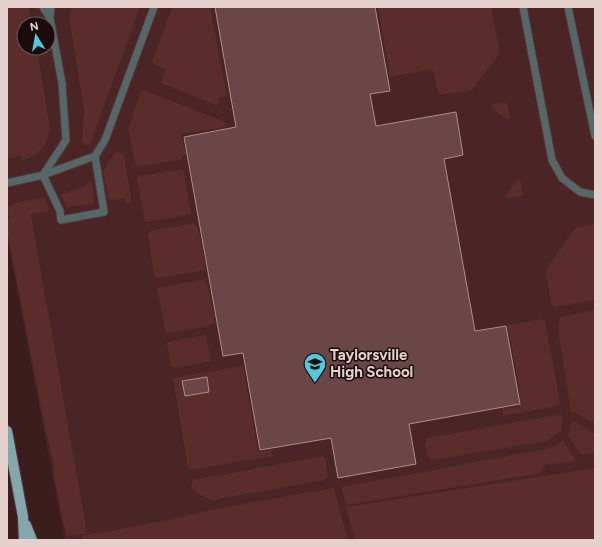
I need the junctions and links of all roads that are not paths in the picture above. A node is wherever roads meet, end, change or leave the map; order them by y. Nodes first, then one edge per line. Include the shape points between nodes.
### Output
1 (43, 7) edge
2 (154, 7) edge
3 (523, 7) edge
4 (568, 7) edge
5 (49, 16) edge
6 (56, 50) edge
7 (595, 136) edge
8 (95, 156) junction
9 (43, 175) junction
10 (7, 183) edge
11 (595, 195) edge
12 (7, 431) edge
13 (11, 468) edge
14 (23, 517) junction
15 (24, 540) edge
16 (32, 540) edge

1 - 5 lane
2 - 8 lane via 105,140
3 - 11 lane via 552,160 562,178 580,192
4 - 7 lane
6 - 9 lane via 62,83 66,140
8 - 9 lane
8 - 9 lane via 104,212 61,220 60,211
9 - 10 lane
12 - 13 main road
13 - 14 main road
14 - 15 main road
14 - 16 main road

